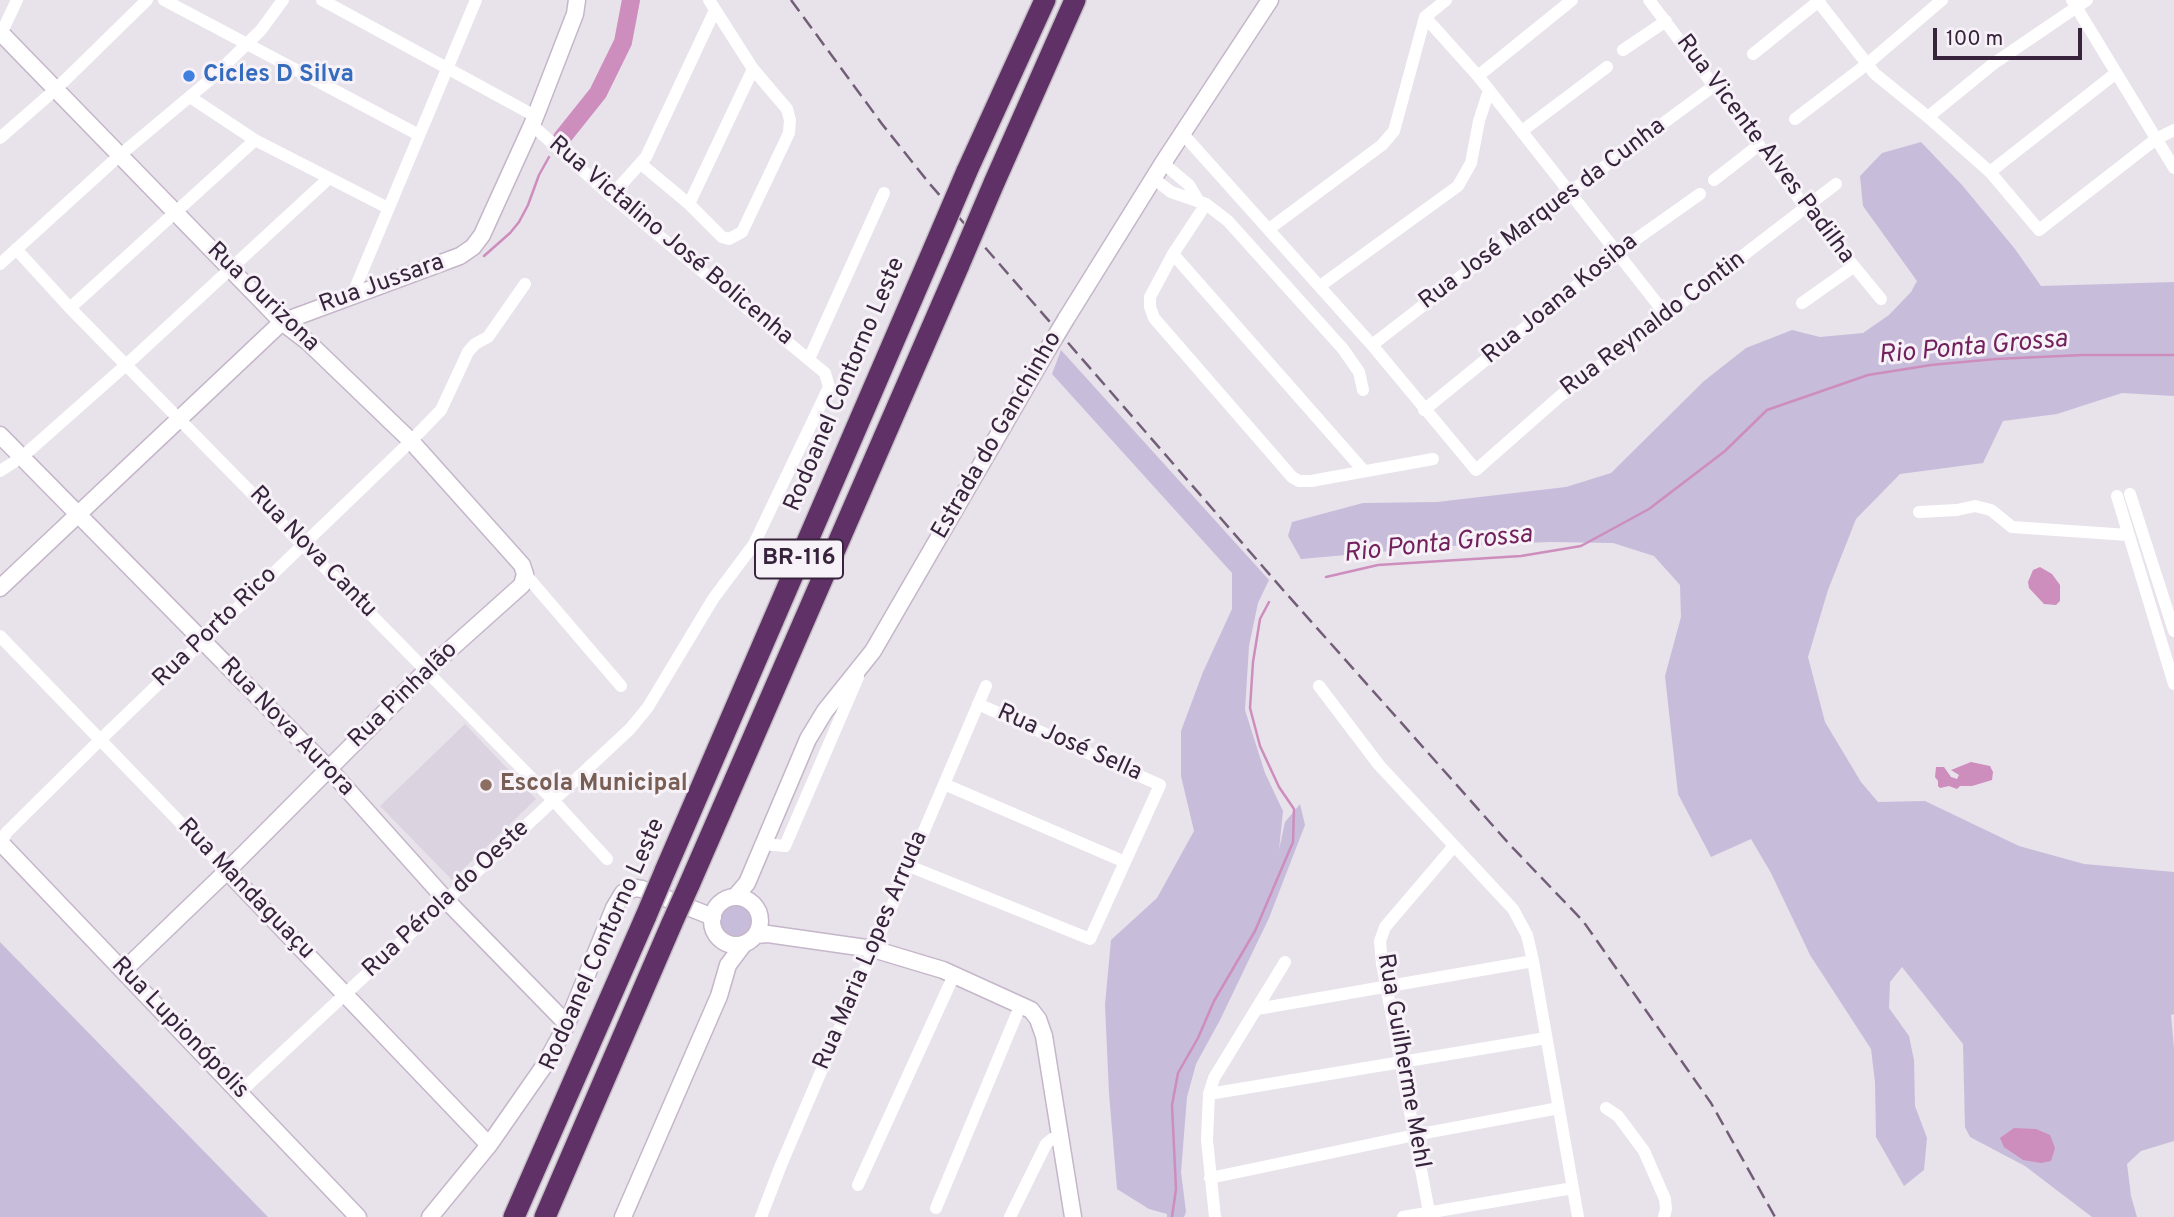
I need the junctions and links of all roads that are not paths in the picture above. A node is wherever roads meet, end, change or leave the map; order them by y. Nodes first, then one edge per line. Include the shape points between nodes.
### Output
1 (17, 0) edge
2 (147, 0) edge
3 (164, 0) edge
4 (283, 0) edge
5 (322, 0) edge
6 (475, 0) edge
7 (577, 0) edge
8 (1045, 0) edge
9 (1075, 0) edge
10 (1270, 0) edge
11 (1446, 0) edge
12 (1572, 0) edge
13 (1649, 0) edge
14 (1942, 0) edge
15 (1818, 1) edge
16 (2078, 2) edge
17 (712, 5) edge
18 (1425, 18) junction
19 (1665, 21) junction
20 (1, 34) edge
21 (247, 44) junction
22 (1623, 50) dead end
23 (1753, 54) dead end
24 (1867, 64) junction
25 (448, 67) junction
26 (1607, 67) dead end
27 (753, 69) junction
28 (2116, 73) junction
29 (1478, 76) junction
30 (1715, 85) junction
31 (56, 89) junction
32 (1489, 90) junction
33 (190, 97) junction
34 (1928, 117) junction
35 (1795, 119) dead end
36 (534, 120) junction
37 (2174, 130) edge
38 (1522, 131) junction
39 (1182, 133) junction
40 (419, 135) junction
41 (0, 138) edge
42 (2156, 139) junction
43 (255, 140) junction
44 (1759, 145) junction
45 (120, 156) junction
46 (1163, 163) junction
47 (641, 164) junction
48 (2174, 168) edge
49 (1990, 172) junction
50 (1153, 178) junction
51 (328, 179) junction
52 (1714, 180) dead end
53 (1836, 184) dead end
54 (1189, 185) junction
55 (1570, 192) junction
56 (884, 193) dead end
57 (1700, 194) dead end
58 (611, 196) junction
59 (1180, 196) junction
60 (1202, 202) junction
61 (689, 204) junction
62 (388, 208) junction
63 (1806, 208) junction
64 (175, 214) junction
65 (1269, 229) junction
66 (16, 249) junction
67 (1618, 252) junction
68 (1172, 254) junction
69 (0, 264) edge
70 (1853, 267) junction
71 (230, 269) junction
72 (525, 284) dead end
73 (1320, 286) junction
74 (351, 298) junction
75 (1881, 299) dead end
76 (1802, 303) dead end
77 (70, 308) junction
78 (1667, 316) junction
79 (282, 322) junction
80 (1372, 345) junction
81 (809, 359) junction
82 (126, 365) junction
83 (1363, 390) dead end
84 (1424, 410) junction
85 (181, 419) junction
86 (0, 436) edge
87 (411, 441) junction
88 (22, 457) junction
89 (1433, 459) dead end
90 (0, 471) edge
91 (1364, 471) junction
92 (1919, 512) dead end
93 (77, 515) junction
94 (2128, 535) junction
95 (304, 544) junction
96 (523, 570) junction
97 (0, 588) edge
98 (2174, 631) edge
99 (0, 636) edge
100 (201, 641) junction
101 (671, 667) joint
102 (427, 670) junction
103 (2174, 684) edge
104 (621, 686) dead end
105 (986, 686) dead end
106 (1319, 686) dead end
107 (978, 704) junction
108 (100, 740) junction
109 (329, 769) junction
110 (944, 784) junction
111 (553, 800) junction
112 (2, 839) edge
113 (1454, 846) junction
114 (607, 859) dead end
115 (1125, 862) junction
116 (909, 866) junction
117 (227, 871) junction
118 (742, 899) junction
119 (447, 901) junction
120 (713, 917) junction
121 (757, 935) junction
122 (722, 940) junction
123 (873, 948) junction
124 (1533, 961) junction
125 (1286, 962) dead end
126 (123, 971) junction
127 (954, 975) junction
128 (1386, 985) junction
129 (346, 994) junction
130 (1021, 1004) junction
131 (1257, 1009) junction
132 (567, 1024) junction
133 (1546, 1038) junction
134 (1401, 1062) junction
135 (689, 1063) junction
136 (239, 1093) junction
137 (1209, 1094) junction
138 (1559, 1108) junction
139 (1606, 1108) dead end
140 (1415, 1135) junction
141 (1060, 1138) junction
142 (489, 1145) junction
143 (1210, 1178) junction
144 (859, 1185) dead end
145 (1573, 1188) junction
146 (936, 1208) dead end
147 (1430, 1214) edge
148 (358, 1217) edge
149 (430, 1217) edge
150 (514, 1217) edge
151 (545, 1217) edge
152 (624, 1217) edge
153 (761, 1217) edge
154 (1010, 1217) edge
155 (1073, 1217) edge
156 (1215, 1217) edge
157 (1403, 1217) edge
158 (1578, 1217) edge
159 (1664, 1217) edge

1 - 20 street
2 - 31 street
3 - 21 street
4 - 21 street
5 - 25 street, Rua Victalino José Bolicenha
6 - 25 street
7 - 36 main road, Rua Jussara
8 - 150 highway, Rodoanel Contorno Leste / BR-116, bridge
9 - 151 highway, BR-116, bridge
10 - 39 main road, Estrada do Ganchinho
11 - 18 street
12 - 29 street
13 - 19 street, Rua Vicente Alves Padilha
14 - 24 street
15 - 23 street
15 - 24 street
16 - 28 street
16 - 34 street
17 - 27 street
17 - 47 street
18 - 29 street
18 - 65 street via 1394,131 1382,145
19 - 22 street
19 - 30 street, Rua Vicente Alves Padilha
20 - 31 main road, Rua Ourizona
21 - 33 street
21 - 40 street
24 - 34 street
24 - 35 street
25 - 36 street, Rua Victalino José Bolicenha
25 - 40 street
26 - 38 street
27 - 61 street
27 - 61 street via 786,109 789,133 742,232 729,239 722,237
28 - 42 street
28 - 49 street
29 - 32 street
30 - 44 street, Rua Vicente Alves Padilha
30 - 55 street, Rua José Marques da Cunha
31 - 41 street
31 - 45 main road, Rua Ourizona
32 - 38 street
32 - 73 street via 1471,163 1458,186
33 - 43 street
33 - 45 street
34 - 49 street
36 - 58 street, Rua Victalino José Bolicenha
36 - 74 main road, Rua Jussara via 473,247
37 - 42 street
38 - 55 street
39 - 46 main road, Estrada do Ganchinho
39 - 65 street
40 - 62 street
42 - 48 street
42 - 49 street via 2039,230
43 - 51 street
43 - 64 street
44 - 52 street
44 - 63 street, Rua Vicente Alves Padilha
45 - 64 main road, Rua Ourizona
45 - 66 street
46 - 50 main road, Estrada do Ganchinho
46 - 54 street
47 - 58 street
47 - 61 street
50 - 59 street
50 - 118 main road, Estrada do Ganchinho, bridge via 862,668 808,739
51 - 62 street
51 - 71 street
53 - 63 street, Rua Reynaldo Contin
54 - 59 street
54 - 60 street
55 - 67 street
55 - 80 street, Rua José Marques da Cunha
56 - 81 street
57 - 67 street, Rua Joana Kosiba
58 - 81 street, Rua Victalino José Bolicenha
59 - 60 street
60 - 68 street
60 - 83 street via 1228,221 1343,349 1359,372
62 - 74 street
63 - 70 street, Rua Vicente Alves Padilha
63 - 78 street, Rua Reynaldo Contin
64 - 71 main road, Rua Ourizona
64 - 77 street
65 - 73 street
66 - 69 street
66 - 77 street, Rua Nova Cantu
67 - 78 street
67 - 84 street, Rua Joana Kosiba
68 - 91 street
68 - 91 street via 1150,297 1154,318 1292,477 1311,481
70 - 75 street, Rua Vicente Alves Padilha
70 - 76 street
71 - 79 main road, Rua Ourizona
71 - 82 street
72 - 87 street, Rua Porto Rico via 488,338 468,352 441,410
73 - 80 street
74 - 79 main road, Rua Jussara
77 - 82 street, Rua Nova Cantu
78 - 84 street, Rua Reynaldo Contin via 1559,397 1476,470
79 - 85 main road, Rua Jussara
79 - 87 main road, Rua Ourizona
80 - 84 street
81 - 101 street, Rua Victalino José Bolicenha via 825,373 829,387 754,544
82 - 85 street, Rua Nova Cantu
82 - 88 street
85 - 93 main road, Rua Jussara
85 - 95 street, Rua Nova Cantu
86 - 88 main road, Rua Nova Aurora
87 - 95 street, Rua Porto Rico
87 - 96 main road, Rua Ourizona
88 - 90 street
88 - 93 main road, Rua Nova Aurora
89 - 91 street
92 - 94 street via 1975,506 1991,510 2012,527
93 - 97 main road, Rua Jussara
93 - 100 main road, Rua Nova Aurora
94 - 98 street via 2124,495
94 - 103 street
95 - 100 street, Rua Porto Rico
95 - 102 street, Rua Nova Cantu
96 - 102 main road, Rua Pinhalão via 522,585
96 - 104 street
99 - 108 street, Rua Mandaguaçu
100 - 108 street, Rua Porto Rico
100 - 109 main road, Rua Nova Aurora
101 - 111 street, Rua Pérola do Oeste via 630,729
102 - 109 main road, Rua Pinhalão
102 - 111 street, Rua Nova Cantu
105 - 107 street, Rua Maria Lopes Arruda
106 - 113 street via 1379,765
107 - 110 street, Rua Maria Lopes Arruda
107 - 115 street, Rua José Sella via 1160,785
108 - 112 street, Rua Porto Rico
108 - 117 street, Rua Mandaguaçu
109 - 117 main road, Rua Pinhalão
109 - 119 main road, Rua Nova Aurora
110 - 115 street
110 - 116 street, Rua Maria Lopes Arruda
111 - 114 street, Rua Nova Cantu
111 - 119 street, Rua Pérola do Oeste
112 - 126 main road, Rua Lupionópolis
113 - 124 street via 1513,909 1527,935
113 - 128 street, Rua Guilherme Mehl via 1382,934
115 - 116 street via 1090,939
116 - 123 street, Rua Maria Lopes Arruda
117 - 126 main road, Rua Pinhalão
117 - 129 main road, Rua Mandaguaçu
118 - 120 main road via 722,902
118 - 121 main road via 759,913
119 - 129 street, Rua Pérola do Oeste
119 - 132 main road, Rua Nova Aurora
120 - 122 main road
120 - 132 main road via 642,889 623,893
121 - 122 main road via 728,944
121 - 123 main road
121 - 135 main road via 728,965
122 - 135 main road
123 - 127 main road
123 - 153 street, Rua Maria Lopes Arruda
124 - 128 street
124 - 133 street
125 - 131 street
126 - 136 main road, Rua Lupionópolis
127 - 130 main road
127 - 144 street
128 - 131 street
128 - 134 street, Rua Guilherme Mehl
129 - 136 street, Rua Pérola do Oeste
129 - 142 main road, Rua Mandaguaçu
130 - 141 main road via 1038,1019 1044,1036
130 - 146 street
131 - 137 street via 1214,1078
132 - 142 main road
133 - 134 street
133 - 138 street
134 - 137 street
134 - 140 street, Rua Guilherme Mehl
135 - 152 main road
136 - 148 main road, Rua Lupionópolis
137 - 143 street
138 - 140 street
138 - 145 street
139 - 159 street via 1618,1116 1644,1151 1665,1199
140 - 143 street
140 - 147 street, Rua Guilherme Mehl
141 - 154 street via 1046,1144
141 - 155 main road
142 - 149 main road
143 - 156 street
145 - 147 street
145 - 158 street
147 - 157 street

